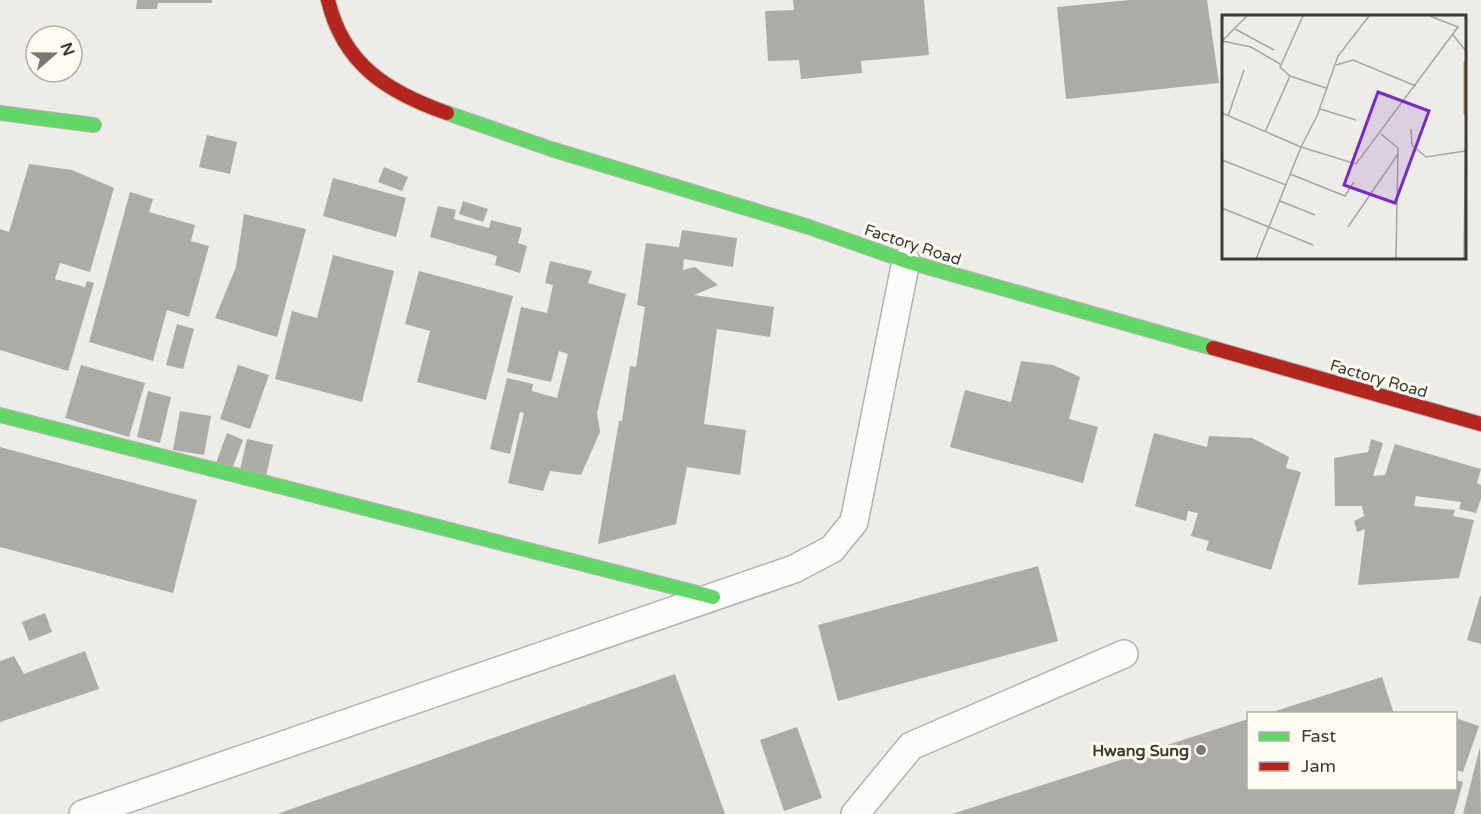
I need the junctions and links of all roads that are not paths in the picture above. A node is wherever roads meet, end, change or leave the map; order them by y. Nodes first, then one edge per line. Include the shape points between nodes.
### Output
1 (327, 0) edge
2 (0, 113) edge
3 (94, 124) dead end
4 (906, 261) junction
5 (0, 415) edge
6 (1481, 424) edge
7 (713, 597) junction
8 (1124, 654) dead end
9 (83, 814) edge
10 (855, 814) edge

1 - 4 street, Factory Road via 351,55 380,81 413,101 551,149 810,226
2 - 3 street
4 - 6 street, Factory Road
4 - 7 lane via 854,522 832,549 794,569
5 - 7 street
7 - 9 lane
8 - 10 lane via 911,746

